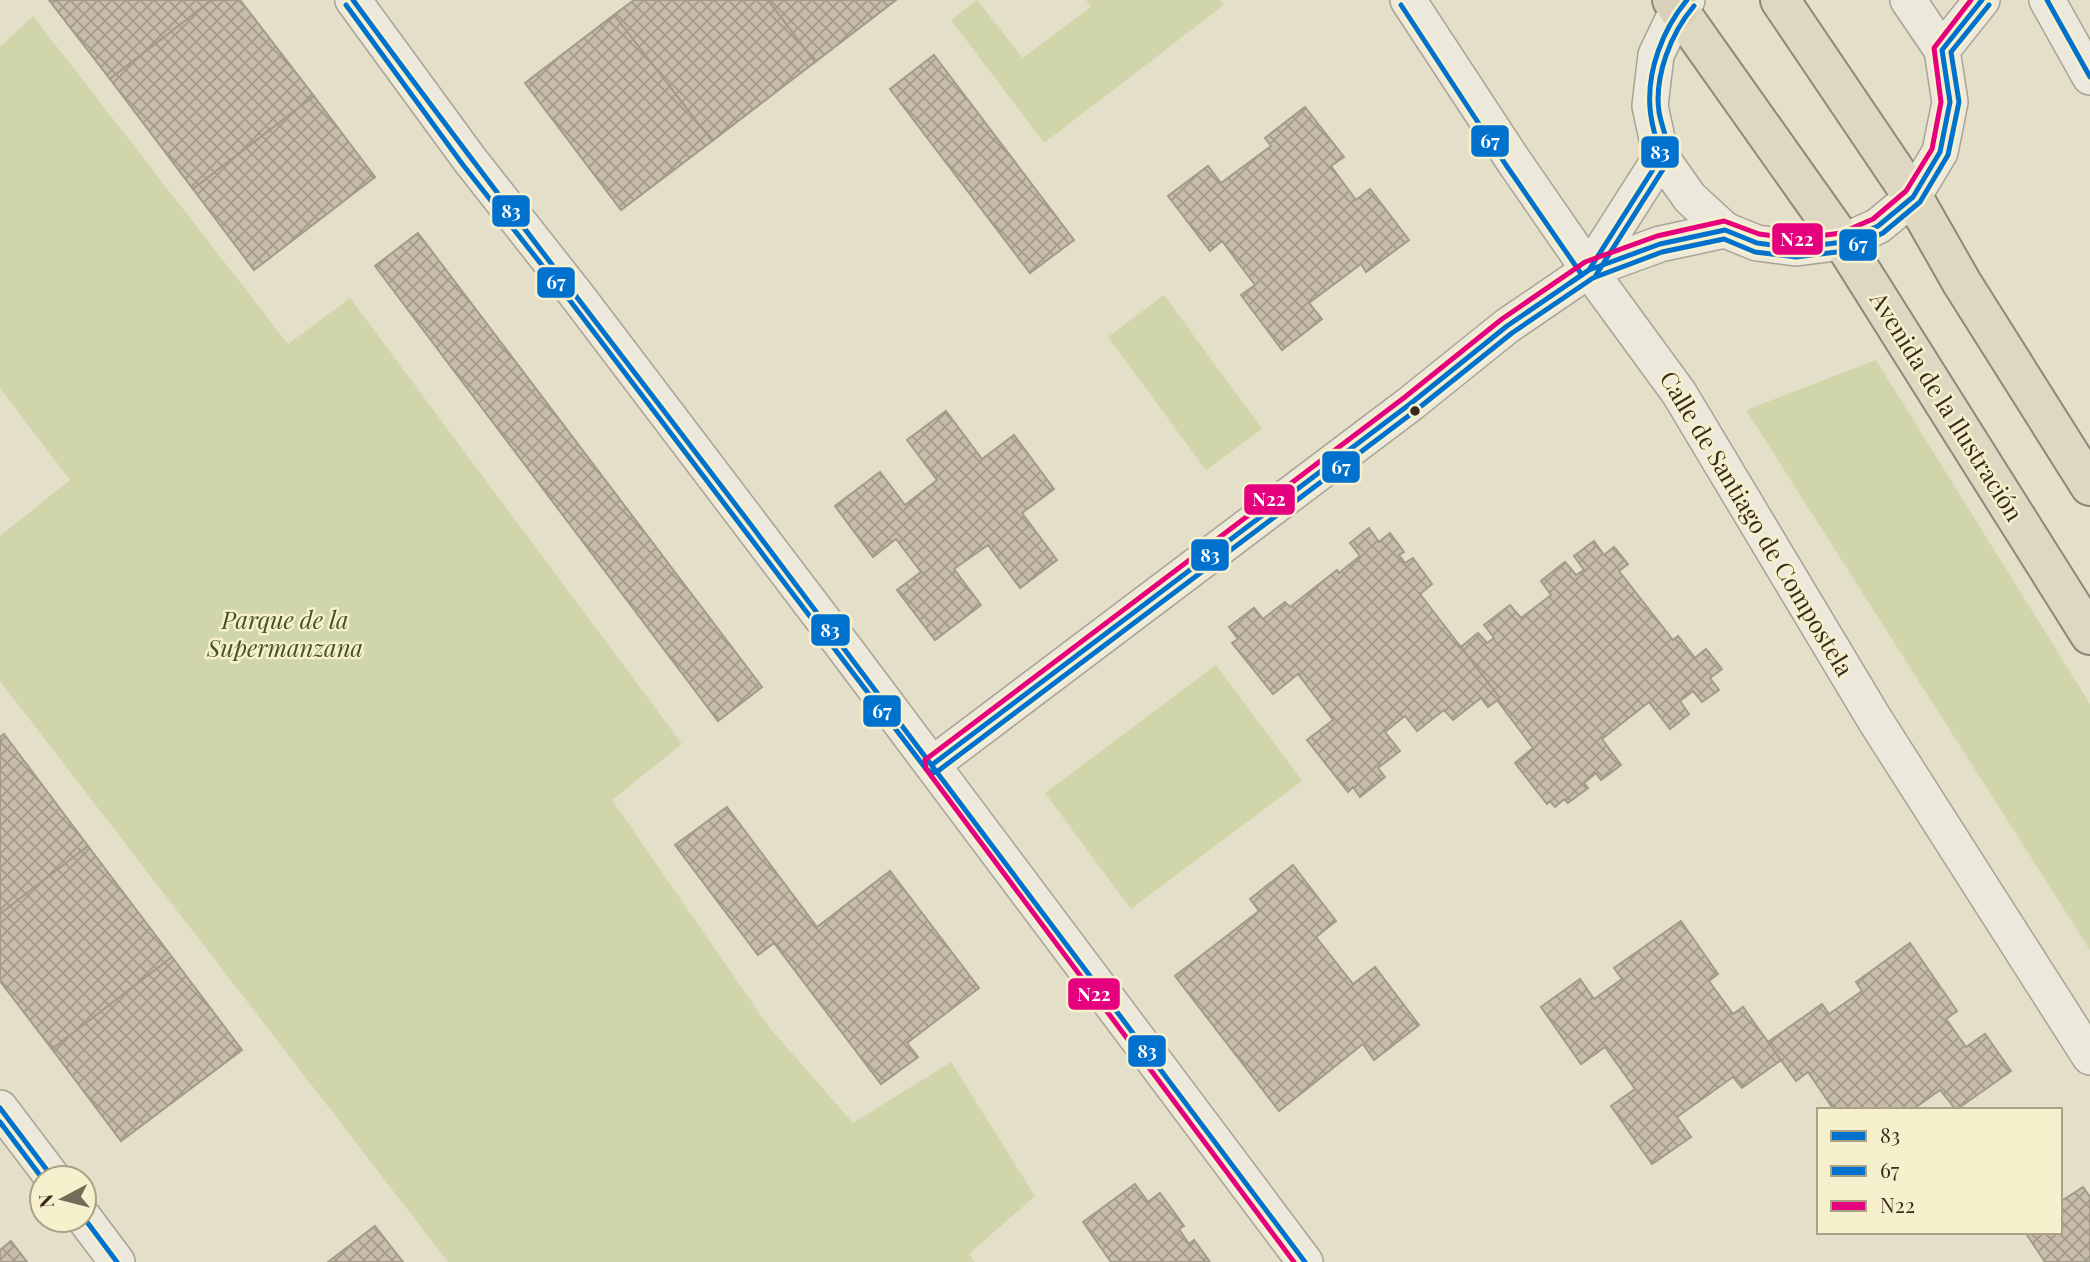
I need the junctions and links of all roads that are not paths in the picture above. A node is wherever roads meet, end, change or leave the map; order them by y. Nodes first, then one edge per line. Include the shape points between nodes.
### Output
1 (353, 0) edge
2 (1408, 0) edge
3 (1780, 0) edge
4 (1908, 0) edge
5 (1982, 0) edge
6 (2047, 0) edge
7 (1679, 3) edge
8 (1942, 50) junction
9 (2090, 77) edge
10 (1661, 157) junction
11 (1913, 197) junction
12 (1725, 230) junction
13 (1843, 242) junction
14 (1589, 270) junction
15 (2090, 486) edge
16 (2090, 635) edge
17 (933, 764) junction
18 (2090, 1057) edge
19 (0, 1108) edge
20 (42, 1164) edge
21 (96, 1234) edge
22 (117, 1262) edge
23 (1305, 1262) edge

1 - 17 street via 470,160
2 - 14 street, Calle de Santiago de Compostela
3 - 11 highway
4 - 8 street
5 - 8 street
6 - 9 street
7 - 10 street via 1656,55 1653,80 1650,106
7 - 13 highway, Avenida de la Ilustración
8 - 11 street via 1950,102 1940,152
10 - 12 street via 1690,198
10 - 14 street
11 - 13 street via 1878,226
11 - 15 highway
12 - 13 street via 1757,243 1796,248
12 - 14 street via 1660,244
13 - 16 highway, Avenida de la Ilustración
14 - 17 street via 1507,326
14 - 18 street, Calle de Santiago de Compostela via 1679,393 1875,720
17 - 23 street
19 - 20 street
21 - 22 street

